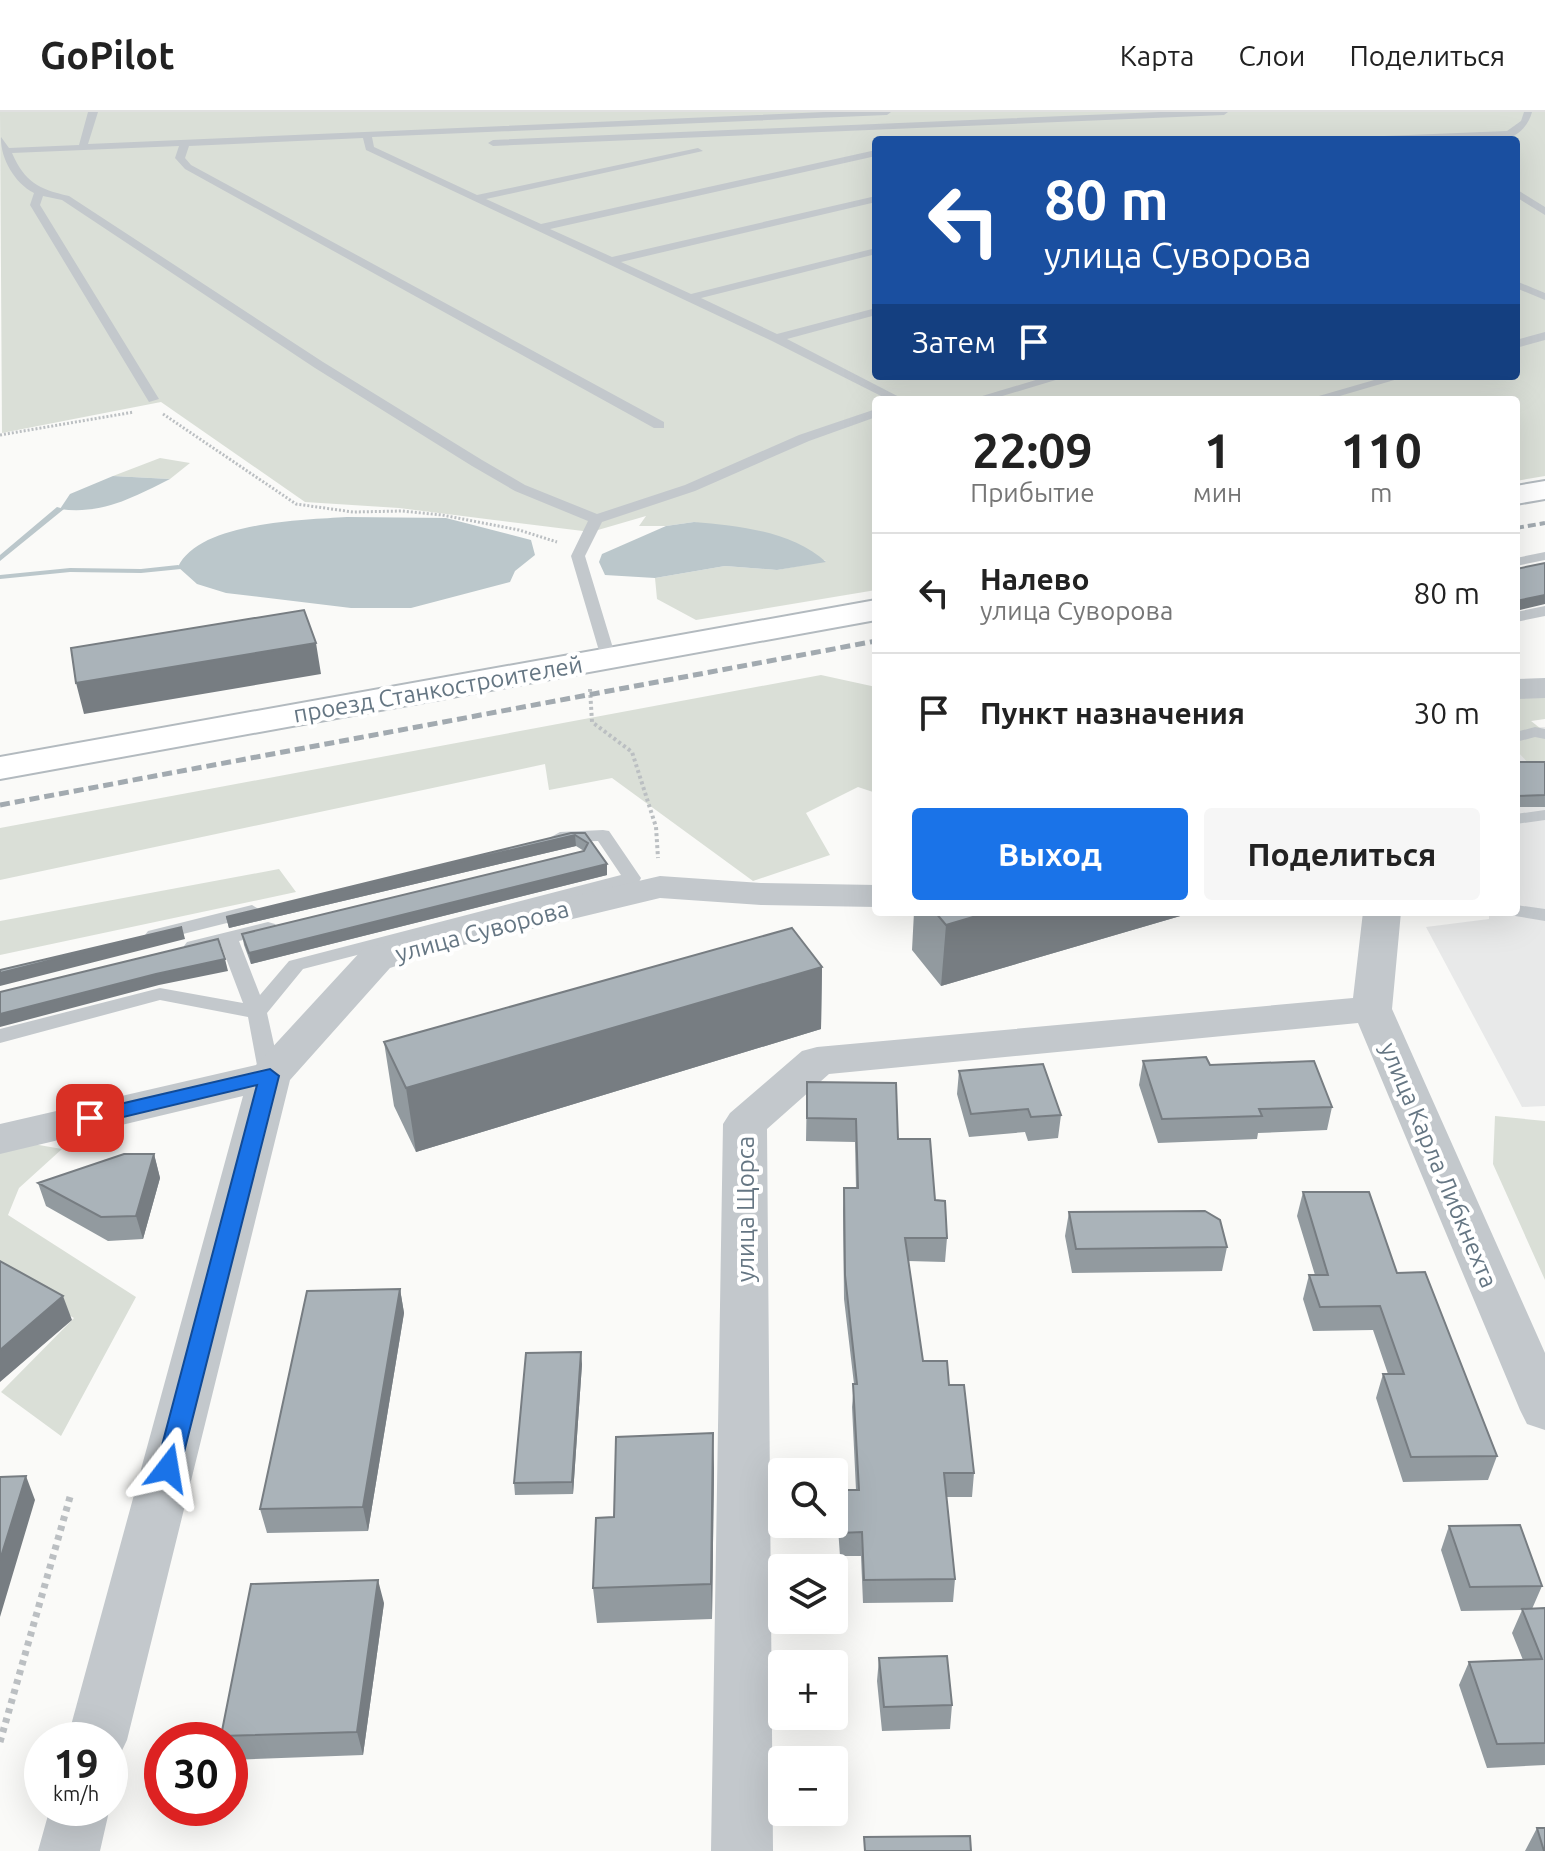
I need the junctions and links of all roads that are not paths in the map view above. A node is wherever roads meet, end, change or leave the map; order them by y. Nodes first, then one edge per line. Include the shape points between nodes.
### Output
1 (94, 112) edge
2 (887, 112) edge
3 (1224, 112) edge
4 (1528, 112) edge
5 (858, 113) edge
6 (843, 129) junction
7 (367, 134) junction
8 (1511, 134) junction
9 (1461, 136) edge
10 (1508, 136) edge
11 (185, 142) junction
12 (484, 143) dead end
13 (872, 143) edge
14 (2, 147) edge
15 (83, 147) junction
16 (391, 147) dead end
17 (369, 148) junction
18 (698, 151) dead end
19 (872, 154) edge
20 (39, 194) junction
21 (1520, 195) edge
22 (475, 198) junction
23 (872, 200) edge
24 (1545, 212) edge
25 (539, 228) junction
26 (872, 252) edge
27 (610, 261) junction
28 (1520, 286) edge
29 (1545, 297) edge
30 (689, 298) junction
31 (872, 312) edge
32 (1545, 336) edge
33 (776, 338) junction
34 (1520, 342) edge
35 (1048, 380) edge
36 (1387, 380) edge
37 (891, 396) edge
38 (990, 396) edge
39 (1326, 396) edge
40 (154, 404) road end
41 (872, 414) edge
42 (659, 425) dead end
43 (1545, 490) edge
44 (1520, 494) edge
45 (596, 519) junction
46 (1545, 556) edge
47 (1520, 561) edge
48 (872, 611) edge
49 (1545, 611) edge
50 (1520, 616) edge
51 (608, 658) junction
52 (1545, 688) edge
53 (1520, 689) edge
54 (1545, 734) edge
55 (1520, 736) edge
56 (0, 768) edge
57 (1544, 815) edge
58 (1520, 818) edge
59 (542, 841) edge
60 (872, 896) edge
61 (279, 905) edge
62 (1520, 912) edge
63 (1545, 915) edge
64 (1389, 916) edge
65 (289, 923) edge
66 (228, 937) junction
67 (139, 938) edge
68 (167, 953) edge
69 (1372, 1009) junction
70 (257, 1012) junction
71 (0, 1036) edge
72 (270, 1076) junction
73 (0, 1139) edge
74 (1545, 1410) edge
75 (102, 1722) edge
76 (75, 1826) edge
77 (69, 1851) edge
78 (742, 1851) edge

1 - 15 lane
2 - 5 lane
3 - 6 lane
4 - 8 lane
5 - 6 lane
5 - 7 lane
6 - 12 lane
6 - 13 lane
7 - 11 lane
7 - 17 lane
8 - 9 lane
8 - 10 lane
11 - 15 lane
11 - 42 lane via 180,158 188,167
14 - 15 lane
14 - 20 lane via 25,187
16 - 17 lane
17 - 22 lane
18 - 22 lane
19 - 25 lane
20 - 40 lane via 35,205
20 - 45 lane via 65,198 477,463 520,488
21 - 24 lane
22 - 25 lane
23 - 27 lane
25 - 27 lane
26 - 30 lane
27 - 30 lane
28 - 29 lane
30 - 33 lane
31 - 33 lane
32 - 34 lane
33 - 37 lane
35 - 38 lane
36 - 39 lane
41 - 45 lane via 690,488
43 - 44 main road
45 - 51 lane via 578,556
46 - 47 lane
48 - 51 main road, проезд Станкостроителей
49 - 50 lane
51 - 56 main road, проезд Станкостроителей
52 - 53 street
54 - 55 lane
57 - 58 lane
59 - 70 lane via 603,835 632,878 296,965
60 - 72 street, улица Суворова via 660,887 436,940 376,959
61 - 67 lane
62 - 63 lane
64 - 69 street, улица Карла Либкнехта
65 - 66 lane
66 - 68 lane
66 - 70 lane
69 - 74 street, улица Карла Либкнехта
69 - 78 street, улица Щорса via 817,1061 745,1124
70 - 71 lane via 160,994
70 - 72 lane
72 - 73 street
72 - 75 street
76 - 77 street

